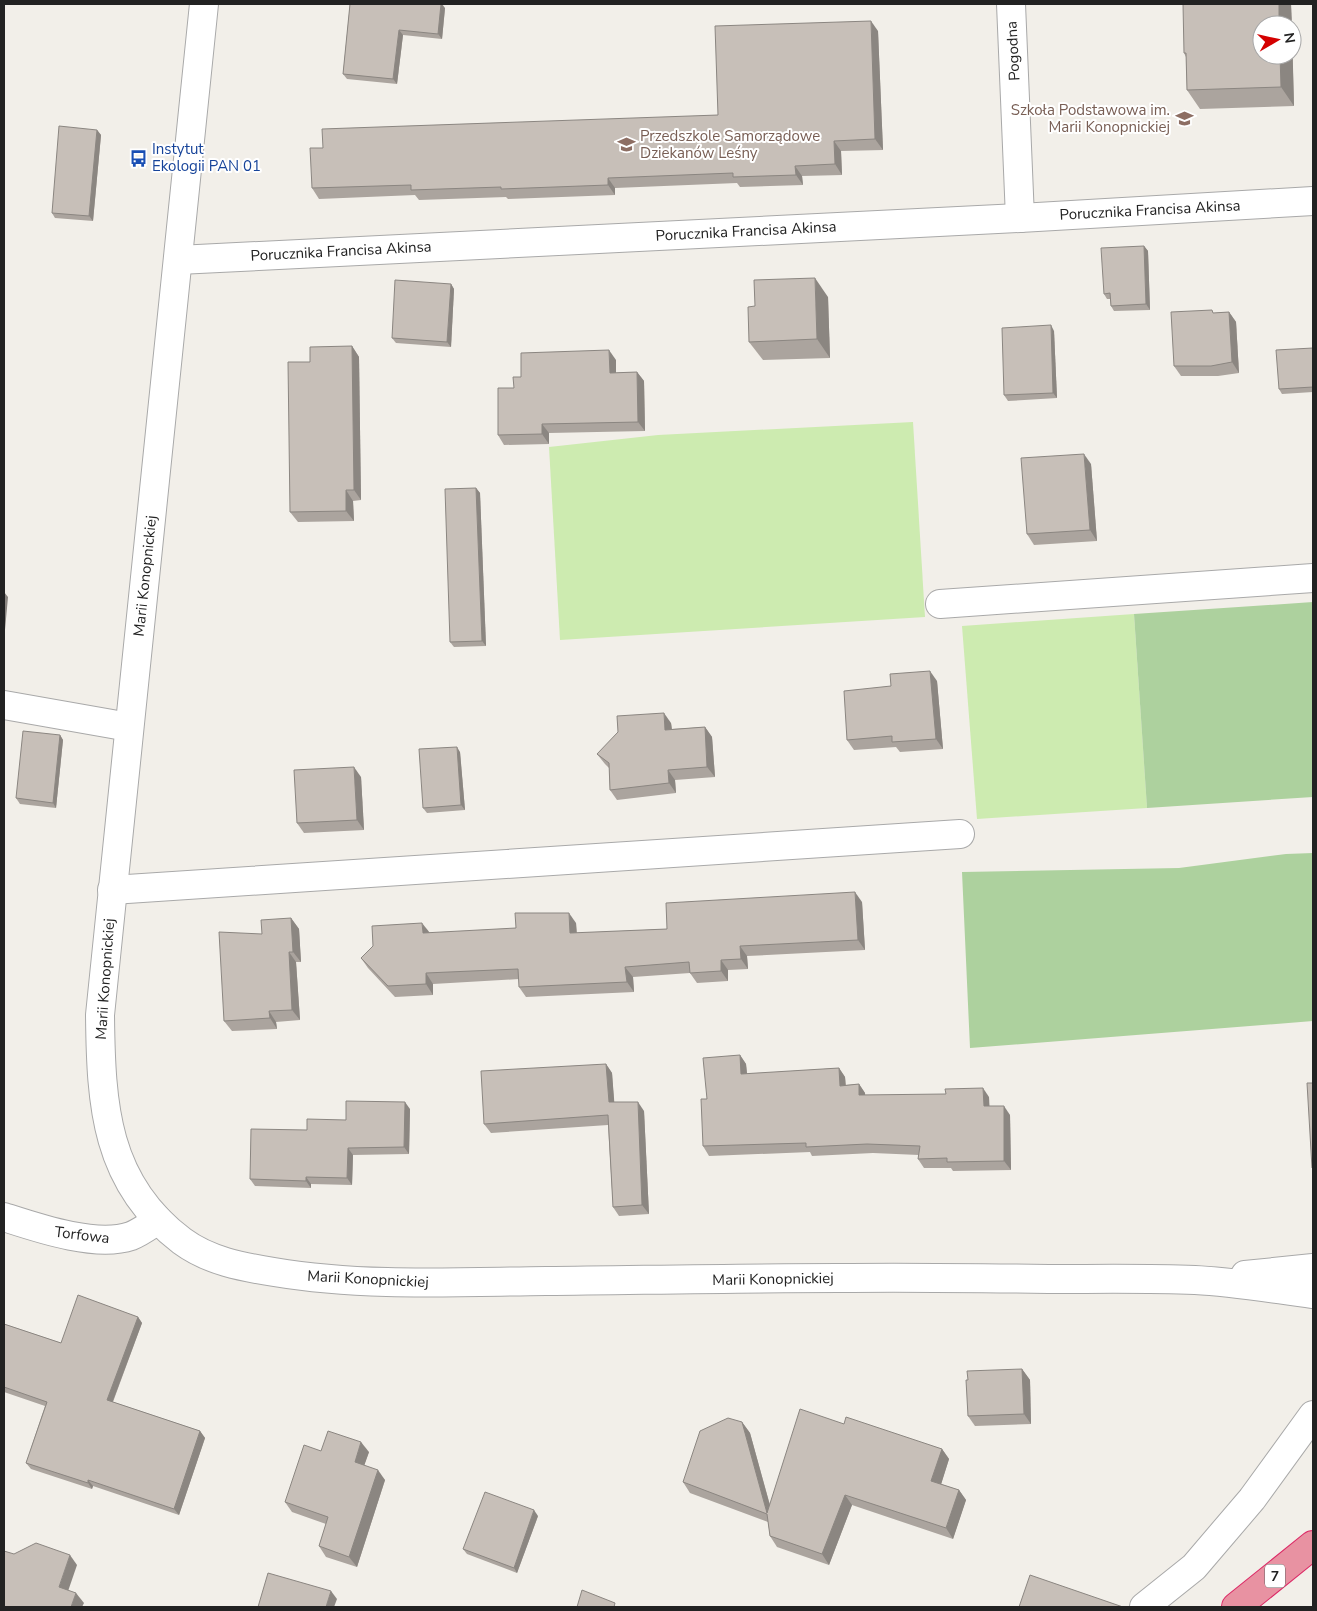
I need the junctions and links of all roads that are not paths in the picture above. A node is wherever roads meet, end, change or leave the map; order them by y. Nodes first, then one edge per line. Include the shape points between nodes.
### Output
1 (204, 4) edge
2 (1011, 4) edge
3 (1313, 201) edge
4 (1020, 218) junction
5 (178, 260) junction
6 (1313, 578) edge
7 (940, 604) dead end
8 (4, 705) edge
9 (129, 726) junction
10 (960, 834) dead end
11 (112, 890) junction
12 (4, 1217) edge
13 (158, 1220) junction
14 (1313, 1268) edge
15 (1198, 1280) junction
16 (1313, 1294) edge
17 (1313, 1415) edge
18 (1313, 1545) edge
19 (1144, 1607) edge
20 (1236, 1607) edge

1 - 5 street, Marii Konopnickiej
2 - 4 street, Pogodna
3 - 4 street, Porucznika Francisa Akinsa
4 - 5 street, Porucznika Francisa Akinsa
5 - 9 street, Marii Konopnickiej
6 - 7 street
8 - 9 street
9 - 11 street, Marii Konopnickiej
10 - 11 street
11 - 13 street, Marii Konopnickiej via 100,1015 102,1095 120,1163 132,1187
12 - 13 street, Torfowa via 59,1234 121,1239
13 - 15 street, Marii Konopnickiej via 185,1243 217,1260 290,1275 361,1281
14 - 15 street, Marii Konopnickiej
15 - 16 street, Marii Konopnickiej
17 - 19 street via 1252,1498 1194,1567
18 - 20 highway, 7

